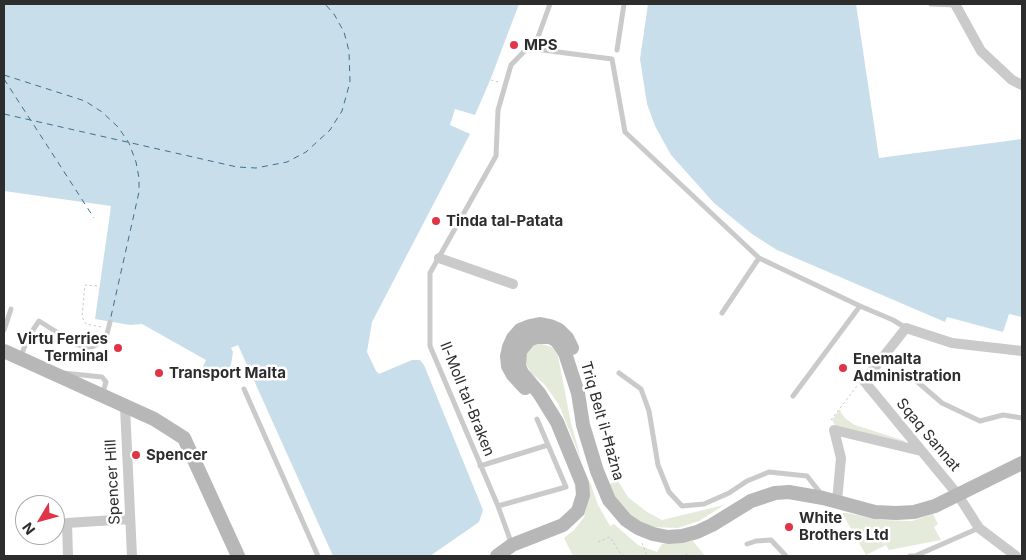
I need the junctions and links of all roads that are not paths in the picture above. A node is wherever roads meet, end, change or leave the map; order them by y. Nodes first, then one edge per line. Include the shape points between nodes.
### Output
1 (550, 4) edge
2 (624, 4) edge
3 (931, 4) edge
4 (955, 5) edge
5 (527, 48) junction
6 (617, 50) dead end
7 (1022, 85) edge
8 (439, 258) junction
9 (759, 258) junction
10 (513, 284) dead end
11 (860, 306) junction
12 (11, 310) dead end
13 (722, 313) dead end
14 (110, 322) dead end
15 (906, 328) junction
16 (4, 330) edge
17 (4, 351) edge
18 (1022, 351) edge
19 (20, 359) junction
20 (906, 372) dead end
21 (619, 373) dead end
22 (244, 389) dead end
23 (793, 396) dead end
24 (125, 407) junction
25 (1022, 418) edge
26 (537, 419) dead end
27 (548, 445) junction
28 (921, 451) junction
29 (1022, 463) edge
30 (480, 466) junction
31 (958, 495) junction
32 (830, 500) junction
33 (498, 506) junction
34 (130, 519) junction
35 (979, 528) junction
36 (747, 544) dead end
37 (515, 551) edge
38 (68, 556) edge
39 (132, 556) edge
40 (238, 556) edge
41 (318, 556) edge
42 (497, 556) edge
43 (786, 556) edge
44 (910, 556) edge
45 (1016, 556) edge

1 - 5 lane, Il-Moll tal-Braken via 538,37
2 - 6 lane
3 - 4 lane
4 - 7 street via 981,51 1012,80
5 - 8 lane, Il-Moll tal-Braken via 511,65 498,110 496,156
5 - 9 lane via 612,59 625,132
8 - 10 street
8 - 30 lane, Il-Moll tal-Braken via 430,273 430,346
9 - 11 lane
9 - 13 lane
11 - 15 lane
11 - 23 lane
12 - 16 lane
14 - 19 lane, bridge via 101,342 84,347 39,321
15 - 18 street via 952,343
15 - 28 street, Sqaq Sannat via 864,381
17 - 19 main road
19 - 24 main road
20 - 25 lane via 942,403 980,421 1003,415
21 - 32 lane via 641,390 649,411 658,465 669,492 682,506 704,504 769,472 807,476
22 - 41 lane
24 - 34 street, Spencer Hill
24 - 40 main road via 154,419 184,438
26 - 27 lane
27 - 30 lane
27 - 33 lane via 566,487
28 - 31 street, Sqaq Sannat
28 - 32 street via 834,430 842,458
29 - 31 main road, Triq Belt il-Ħażna
30 - 33 lane, Il-Moll tal-Braken
31 - 32 main road, Triq Belt il-Ħażna via 935,506 896,513 875,512
31 - 35 street, Sqaq Sannat
32 - 37 main road, Triq Belt il-Ħażna via 789,492 769,494 712,525 682,536 668,537 638,528 616,509 602,486 565,353 550,337 536,337 524,345 518,358 522,373 539,392 557,422 582,483 583,495 578,511 563,525
33 - 37 lane, Il-Moll tal-Braken
34 - 38 street via 66,523
34 - 39 street, Spencer Hill
35 - 44 lane
35 - 45 street, Sqaq Sannat
36 - 43 lane via 771,540
37 - 42 main road, Triq Belt il-Ħażna

